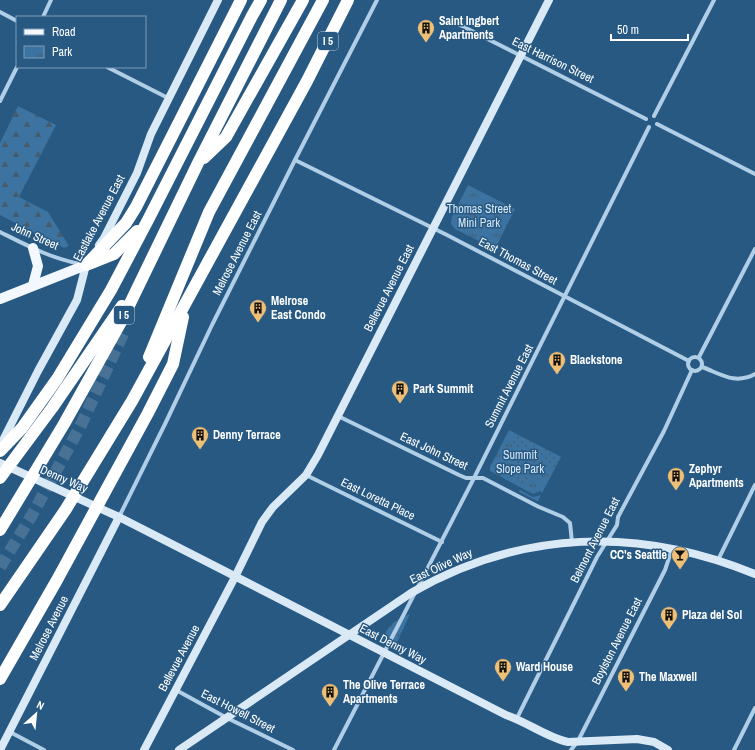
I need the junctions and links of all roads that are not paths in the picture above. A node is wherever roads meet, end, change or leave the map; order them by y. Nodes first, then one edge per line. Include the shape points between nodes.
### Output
1 (51, 0) edge
2 (218, 0) edge
3 (241, 0) edge
4 (261, 0) edge
5 (281, 0) edge
6 (286, 0) edge
7 (303, 0) edge
8 (323, 0) edge
9 (348, 0) edge
10 (377, 0) edge
11 (549, 0) edge
12 (714, 0) edge
13 (0, 12) edge
14 (43, 16) edge
15 (16, 20) edge
16 (450, 20) dead end
17 (521, 55) junction
18 (16, 68) edge
19 (109, 68) edge
20 (168, 98) junction
21 (0, 101) edge
22 (654, 116) junction
23 (646, 119) junction
24 (657, 124) junction
25 (649, 126) junction
26 (295, 160) junction
27 (198, 163) junction
28 (755, 174) edge
29 (149, 218) junction
30 (433, 228) junction
31 (0, 232) edge
32 (168, 236) junction
33 (33, 248) junction
34 (755, 248) edge
35 (86, 265) junction
36 (33, 285) junction
37 (565, 296) junction
38 (0, 299) edge
39 (185, 306) junction
40 (124, 332) tunnel mouth
41 (699, 358) junction
42 (688, 361) junction
43 (702, 367) junction
44 (692, 370) junction
45 (755, 374) edge
46 (132, 401) junction
47 (338, 416) junction
48 (0, 446) edge
49 (0, 451) edge
50 (0, 463) edge
51 (306, 474) junction
52 (0, 478) edge
53 (474, 478) junction
54 (755, 485) edge
55 (119, 517) junction
56 (2, 526) edge
57 (607, 541) junction
58 (442, 542) junction
59 (572, 542) junction
60 (672, 549) junction
61 (718, 560) junction
62 (755, 574) edge
63 (235, 577) junction
64 (418, 589) junction
65 (0, 605) edge
66 (349, 635) junction
67 (384, 653) junction
68 (0, 679) edge
69 (175, 690) junction
70 (755, 708) edge
71 (227, 718) junction
72 (517, 718) junction
73 (10, 732) junction
74 (578, 741) junction
75 (0, 750) edge
76 (44, 750) edge
77 (144, 750) edge
78 (179, 750) edge
79 (293, 750) edge
80 (334, 750) edge
81 (571, 750) edge
82 (668, 750) edge
83 (734, 750) edge

1 - 14 street
2 - 20 main road, Eastlake Avenue East
3 - 35 highway via 130,217
4 - 29 highway
5 - 27 highway, I 5
6 - 32 highway
7 - 27 highway via 226,137
8 - 46 highway via 209,212
9 - 39 highway, I 5 via 307,82
10 - 26 street, Melrose Avenue East
11 - 17 main road, Bellevue Avenue East
12 - 22 street
13 - 15 street
16 - 17 street, East Harrison Street
17 - 23 street, East Harrison Street
17 - 30 main road, Bellevue Avenue East
18 - 21 street
19 - 20 street
20 - 35 main road, Eastlake Avenue East via 137,173 104,238
22 - 23 street
22 - 24 street
23 - 25 street
24 - 25 street via 654,127
24 - 28 street
25 - 37 street, Summit Avenue East
26 - 30 street, East Thomas Street
26 - 55 street, Melrose Avenue East
27 - 56 highway, I 5 via 95,371
29 - 35 highway via 114,254
29 - 49 highway via 111,290 57,379 22,428
30 - 37 street, East Thomas Street
30 - 47 main road, Bellevue Avenue East
31 - 33 street, John Street
32 - 40 highway
32 - 52 highway via 56,402
33 - 35 street, John Street
33 - 36 main road via 38,266
34 - 41 street
35 - 36 main road
35 - 48 main road, Eastlake Avenue East via 77,300
36 - 38 main road
37 - 42 street, East Thomas Street
37 - 53 street, Summit Avenue East
39 - 46 highway, I 5
39 - 68 highway via 170,371 62,571
41 - 42 street via 693,357
41 - 43 street
42 - 44 street via 688,366
43 - 44 street via 698,371
43 - 45 street via 733,379 748,378
44 - 57 street, Belmont Avenue East via 664,431
46 - 65 highway, I 5 via 66,509
47 - 51 main road, Bellevue Avenue East
47 - 53 street, East John Street via 459,476
50 - 55 main road, Denny Way
51 - 58 street, East Loretta Place
51 - 63 main road, Bellevue Avenue East via 264,519
53 - 58 street, Summit Avenue East
53 - 59 street, East John Street via 483,478 565,519 570,524
54 - 61 street
55 - 63 main road, East Denny Way
55 - 73 main road, Melrose Avenue
57 - 59 main road, East Olive Way
57 - 60 main road, East Olive Way via 643,543
57 - 72 street, Belmont Avenue East
58 - 64 street, Summit Avenue East
59 - 64 main road, East Olive Way via 537,546 486,559
60 - 61 main road, East Olive Way
60 - 74 street, Boylston Avenue East via 665,570
61 - 62 main road, East Olive Way
63 - 66 main road, East Denny Way
63 - 69 main road, Bellevue Avenue
64 - 66 main road, East Olive Way
64 - 67 street, Summit Avenue East
66 - 67 main road, East Denny Way
66 - 71 main road, East Olive Way
67 - 72 main road, East Denny Way via 506,715
67 - 80 street, Summit Avenue East
69 - 71 street, East Howell Street
69 - 77 main road, Bellevue Avenue
70 - 83 street
71 - 78 main road, East Olive Way
71 - 79 street, East Howell Street
72 - 74 main road, East Denny Way via 560,740
73 - 75 main road, Melrose Avenue
73 - 76 street
74 - 81 street, Boylston Avenue East
74 - 82 main road, East Denny Way via 637,739 654,742

